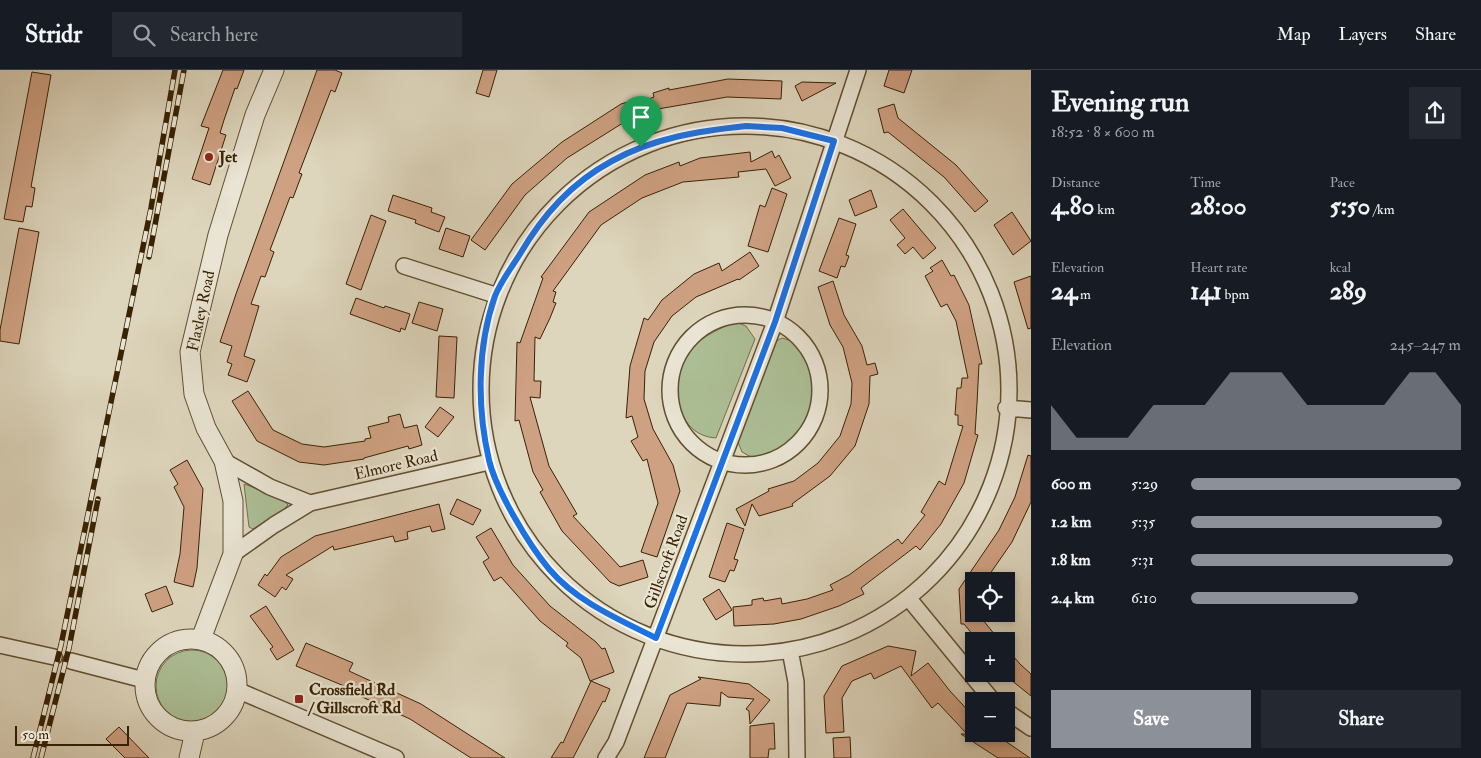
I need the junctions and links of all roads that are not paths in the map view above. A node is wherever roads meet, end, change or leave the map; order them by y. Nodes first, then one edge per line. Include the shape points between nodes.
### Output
1 (274, 70) edge
2 (858, 70) edge
3 (834, 141) junction
4 (404, 266) dead end
5 (496, 295) junction
6 (775, 322) junction
7 (1006, 408) junction
8 (1031, 410) edge
9 (722, 459) junction
10 (224, 461) junction
11 (489, 462) junction
12 (310, 503) junction
13 (233, 554) junction
14 (910, 600) junction
15 (656, 638) junction
16 (201, 640) junction
17 (0, 646) edge
18 (790, 650) junction
19 (54, 657) dead end
20 (71, 661) dead end
21 (144, 680) junction
22 (237, 690) junction
23 (986, 692) edge
24 (1015, 717) edge
25 (1031, 728) edge
26 (195, 732) junction
27 (189, 758) edge
28 (396, 758) edge
29 (606, 758) edge
30 (797, 758) edge

1 - 10 street, Flaxley Road via 255,115 218,235 190,352 194,394 206,428
2 - 3 street, Gillscroft Road
3 - 5 street via 782,128 746,126 680,135 641,147 611,161 557,201 535,228
3 - 6 street, Gillscroft Road
3 - 7 street via 871,158 914,185 945,217 972,254 1000,321 1008,364
4 - 5 street
5 - 11 street via 482,349 483,419
6 - 9 street, Gillscroft Road
6 - 9 street via 795,334 810,351 820,373 821,394 815,421 805,438 790,453 774,462 750,465
6 - 9 street via 737,316 721,320 694,333 676,355 671,367 668,392 679,431 695,447
7 - 8 street
7 - 14 street via 1000,458 966,540
9 - 15 street, Gillscroft Road
10 - 12 street via 270,487
10 - 13 street, Flaxley Road via 233,501
11 - 12 street, Elmore Road
11 - 15 street via 516,519 549,570 574,593
12 - 13 street, Elmore Road
13 - 16 street, Flaxley Road
14 - 18 street via 835,640
14 - 23 street
15 - 18 street via 698,654 746,655
15 - 29 street, Gillscroft Road via 616,742
16 - 21 street via 182,639 164,647 150,661
16 - 22 street via 217,646 229,658 236,673
17 - 19 street
18 - 30 street via 796,682
20 - 21 street
21 - 26 street via 145,696 151,710 162,722 176,730
22 - 26 street via 233,706 222,719
22 - 28 street
24 - 25 street
26 - 27 street

